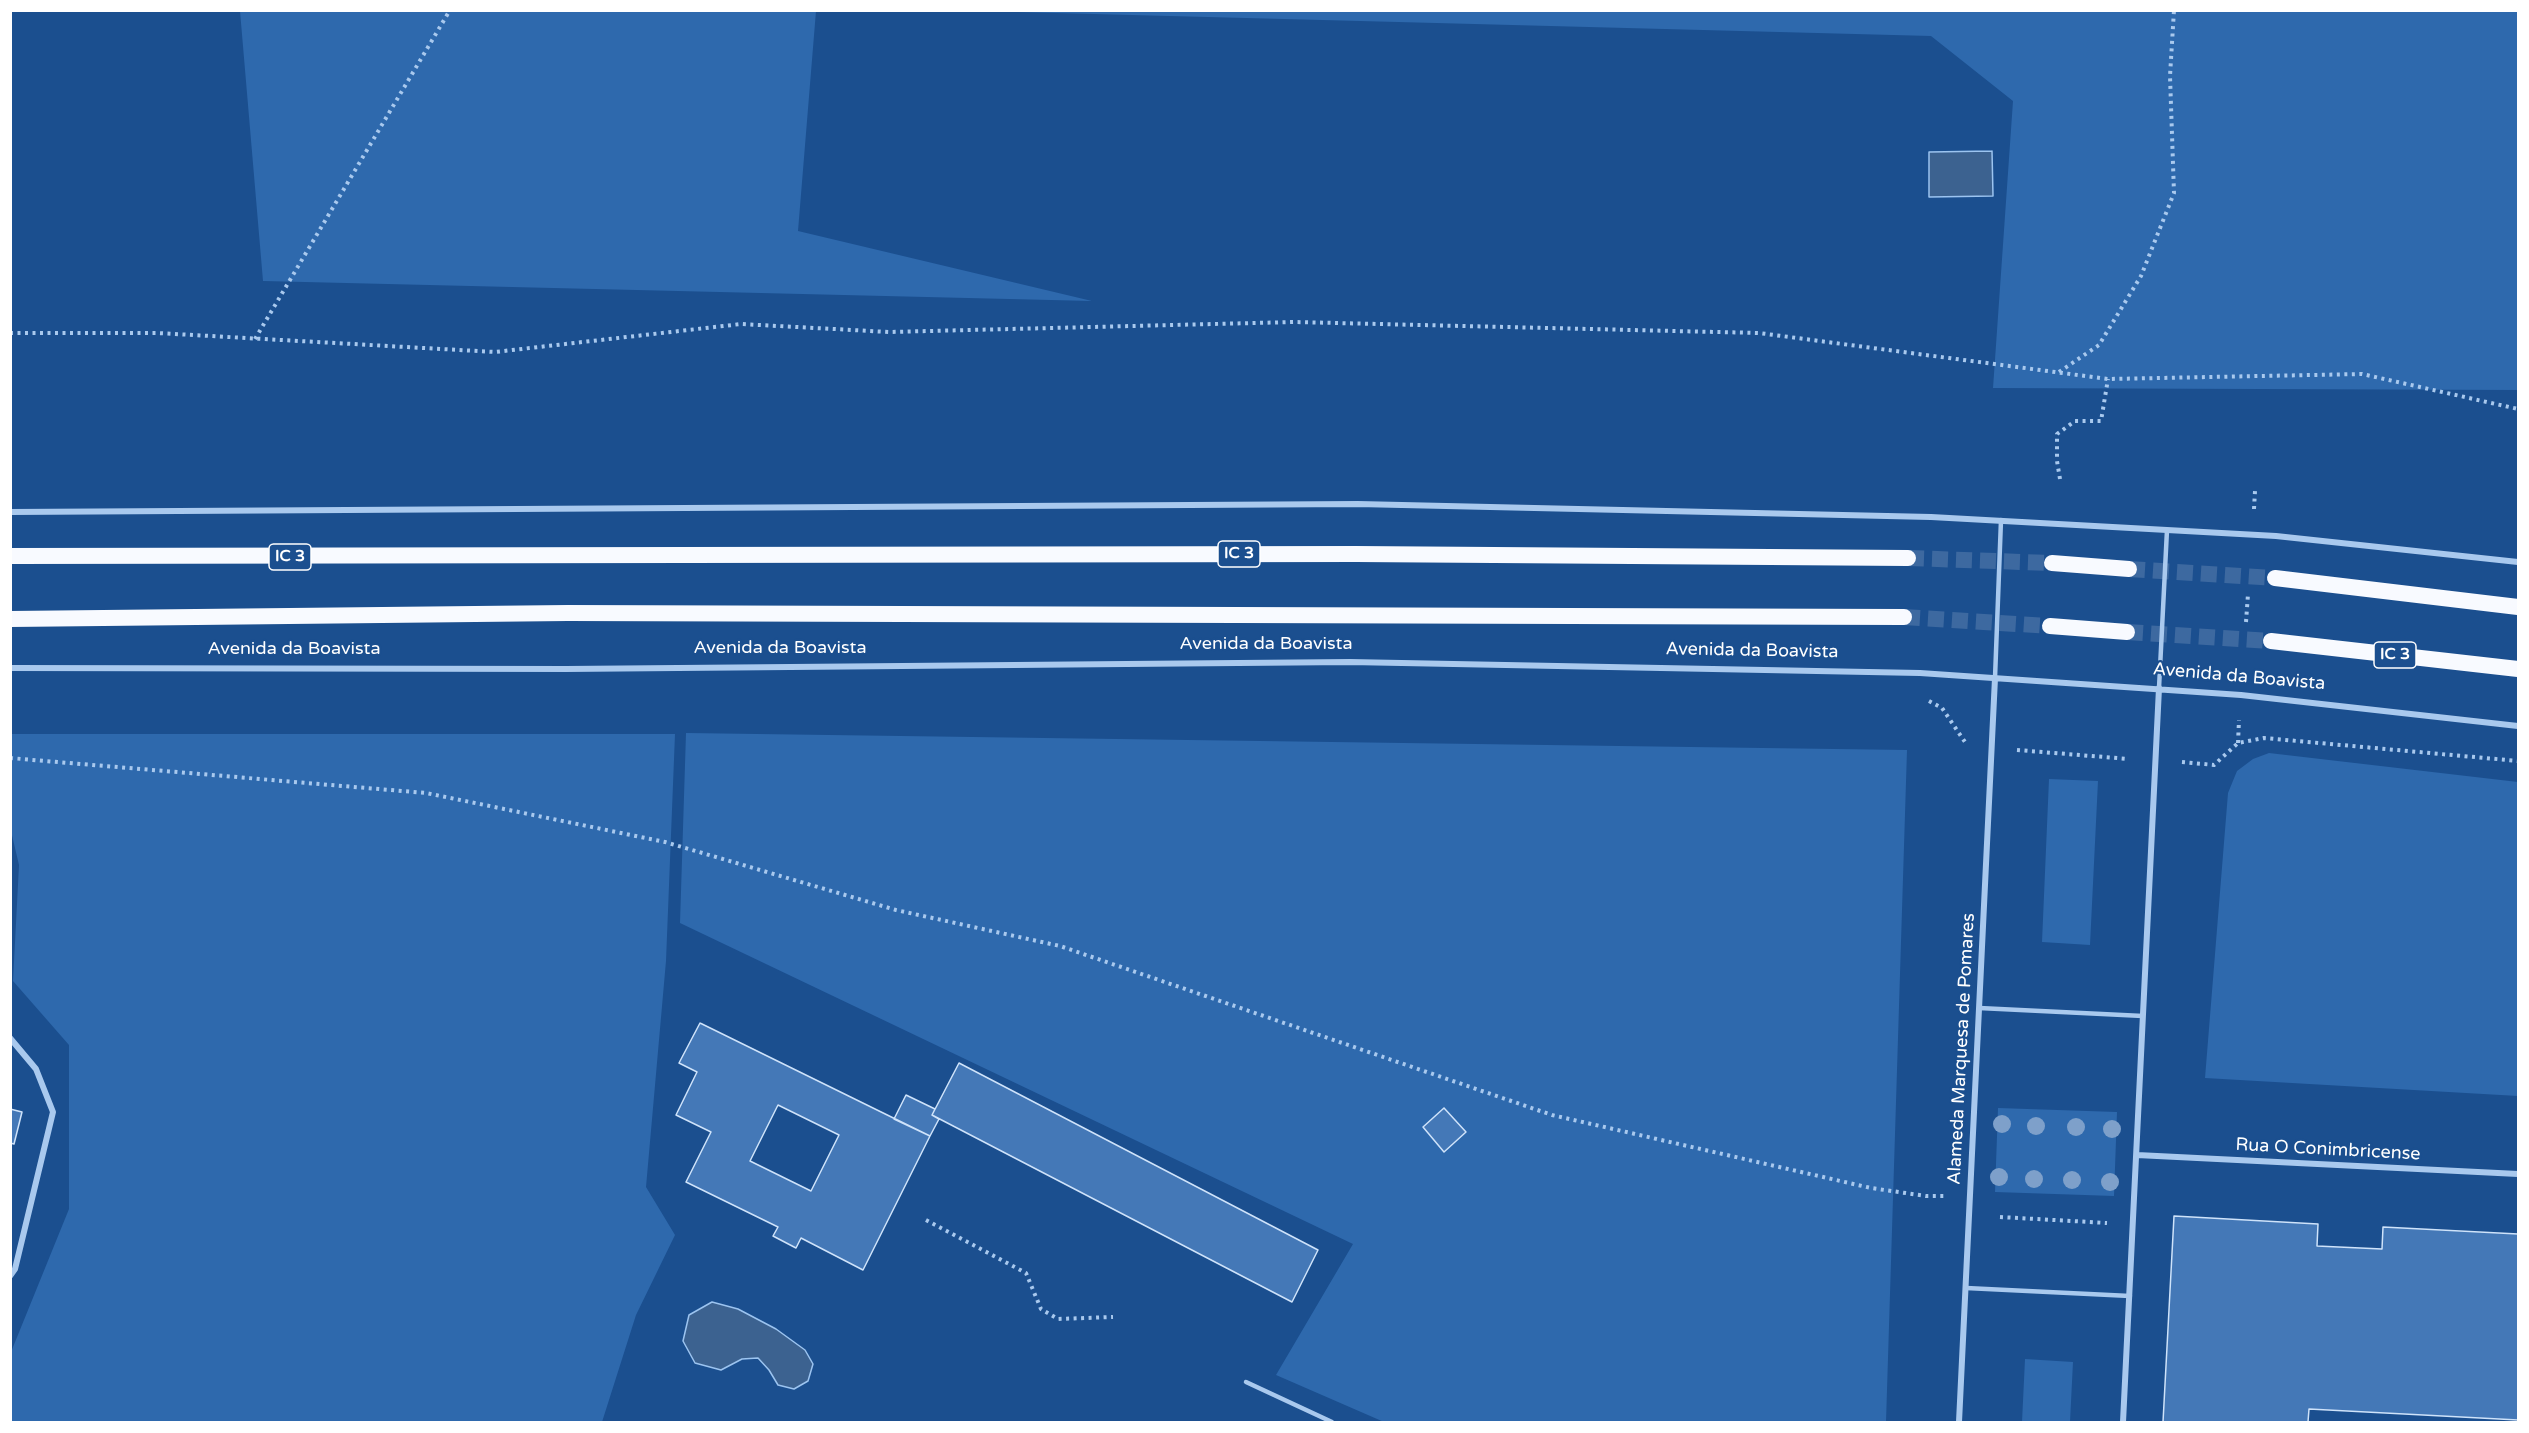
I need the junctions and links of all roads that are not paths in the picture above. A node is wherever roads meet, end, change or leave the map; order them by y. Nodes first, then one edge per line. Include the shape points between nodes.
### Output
1 (10, 512) edge
2 (2001, 520) junction
3 (2167, 530) junction
4 (10, 556) edge
5 (1908, 558) tunnel mouth
6 (2518, 562) edge
7 (2052, 563) tunnel mouth
8 (2129, 569) tunnel mouth
9 (2275, 578) tunnel mouth
10 (2518, 607) edge
11 (1904, 617) tunnel mouth
12 (10, 619) edge
13 (2050, 626) tunnel mouth
14 (2127, 632) tunnel mouth
15 (2271, 640) tunnel mouth
16 (10, 668) edge
17 (2518, 669) edge
18 (1995, 678) junction
19 (2159, 688) junction
20 (2518, 726) edge
21 (1979, 1008) junction
22 (2143, 1016) junction
23 (10, 1038) edge
24 (2137, 1155) junction
25 (2518, 1174) edge
26 (10, 1276) edge
27 (1966, 1288) junction
28 (2130, 1296) junction
29 (1246, 1382) dead end
30 (1332, 1422) edge
31 (1959, 1422) edge
32 (2124, 1422) edge

1 - 2 street via 1358,504
2 - 3 street
2 - 18 lane
3 - 6 street
3 - 19 lane
4 - 5 highway, IC 3 via 1356,554
7 - 8 highway
9 - 10 highway
11 - 12 highway, Avenida da Boavista via 568,613
13 - 14 highway
15 - 17 highway, Avenida da Boavista / IC 3
16 - 18 street, Avenida da Boavista via 566,669 1350,662 1920,673
18 - 19 street, Avenida da Boavista
18 - 21 street, Alameda Marquesa de Pomares
19 - 20 street, Avenida da Boavista
19 - 22 street
21 - 22 lane
21 - 27 street, Alameda Marquesa de Pomares
22 - 24 street
23 - 26 street via 36,1069 53,1112 15,1269
24 - 25 street, Rua O Conimbricense
24 - 28 street
27 - 28 lane
27 - 31 street, Alameda Marquesa de Pomares
28 - 32 street
29 - 30 lane

